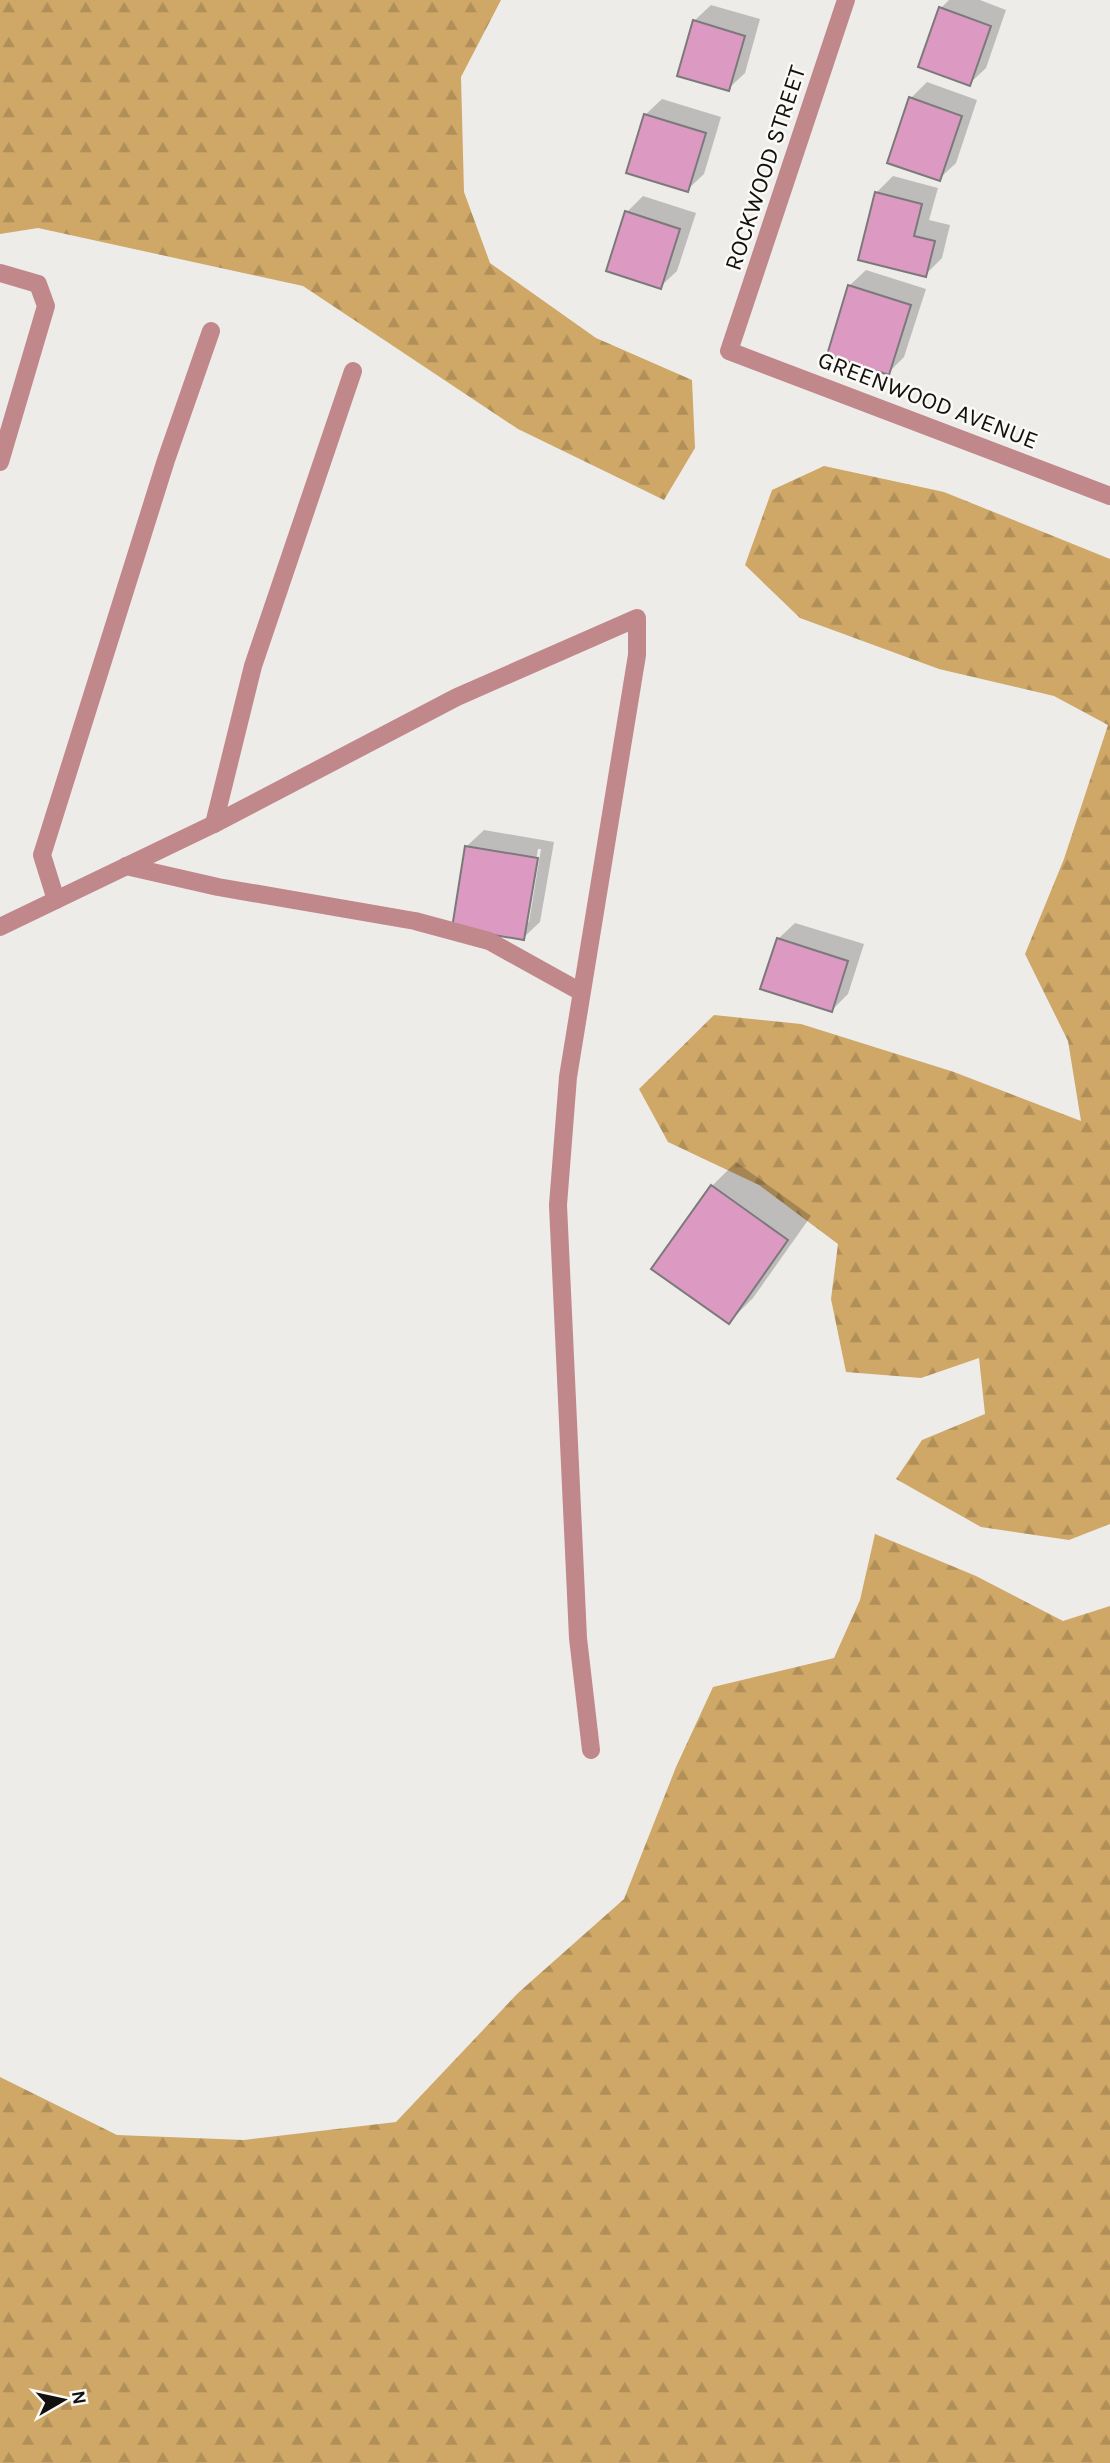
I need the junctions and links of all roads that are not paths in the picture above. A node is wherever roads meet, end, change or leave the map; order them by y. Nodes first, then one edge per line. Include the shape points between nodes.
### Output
1 (846, 0) edge
2 (0, 273) edge
3 (211, 331) dead end
4 (729, 351) joint
5 (353, 371) dead end
6 (0, 462) edge
7 (1110, 496) edge
8 (214, 824) junction
9 (126, 866) junction
10 (56, 900) junction
11 (0, 927) edge
12 (581, 992) junction
13 (592, 1750) dead end

1 - 4 street, ROCKWOOD STREET
2 - 6 street via 38,284 46,306
3 - 10 street via 42,855
4 - 7 street, GREENWOOD AVENUE
5 - 8 street via 253,666
8 - 9 street
8 - 12 street via 457,697 637,618 637,655
9 - 10 street
9 - 12 street via 415,921 489,941
10 - 11 street
12 - 13 street via 568,1077 558,1205 578,1638

